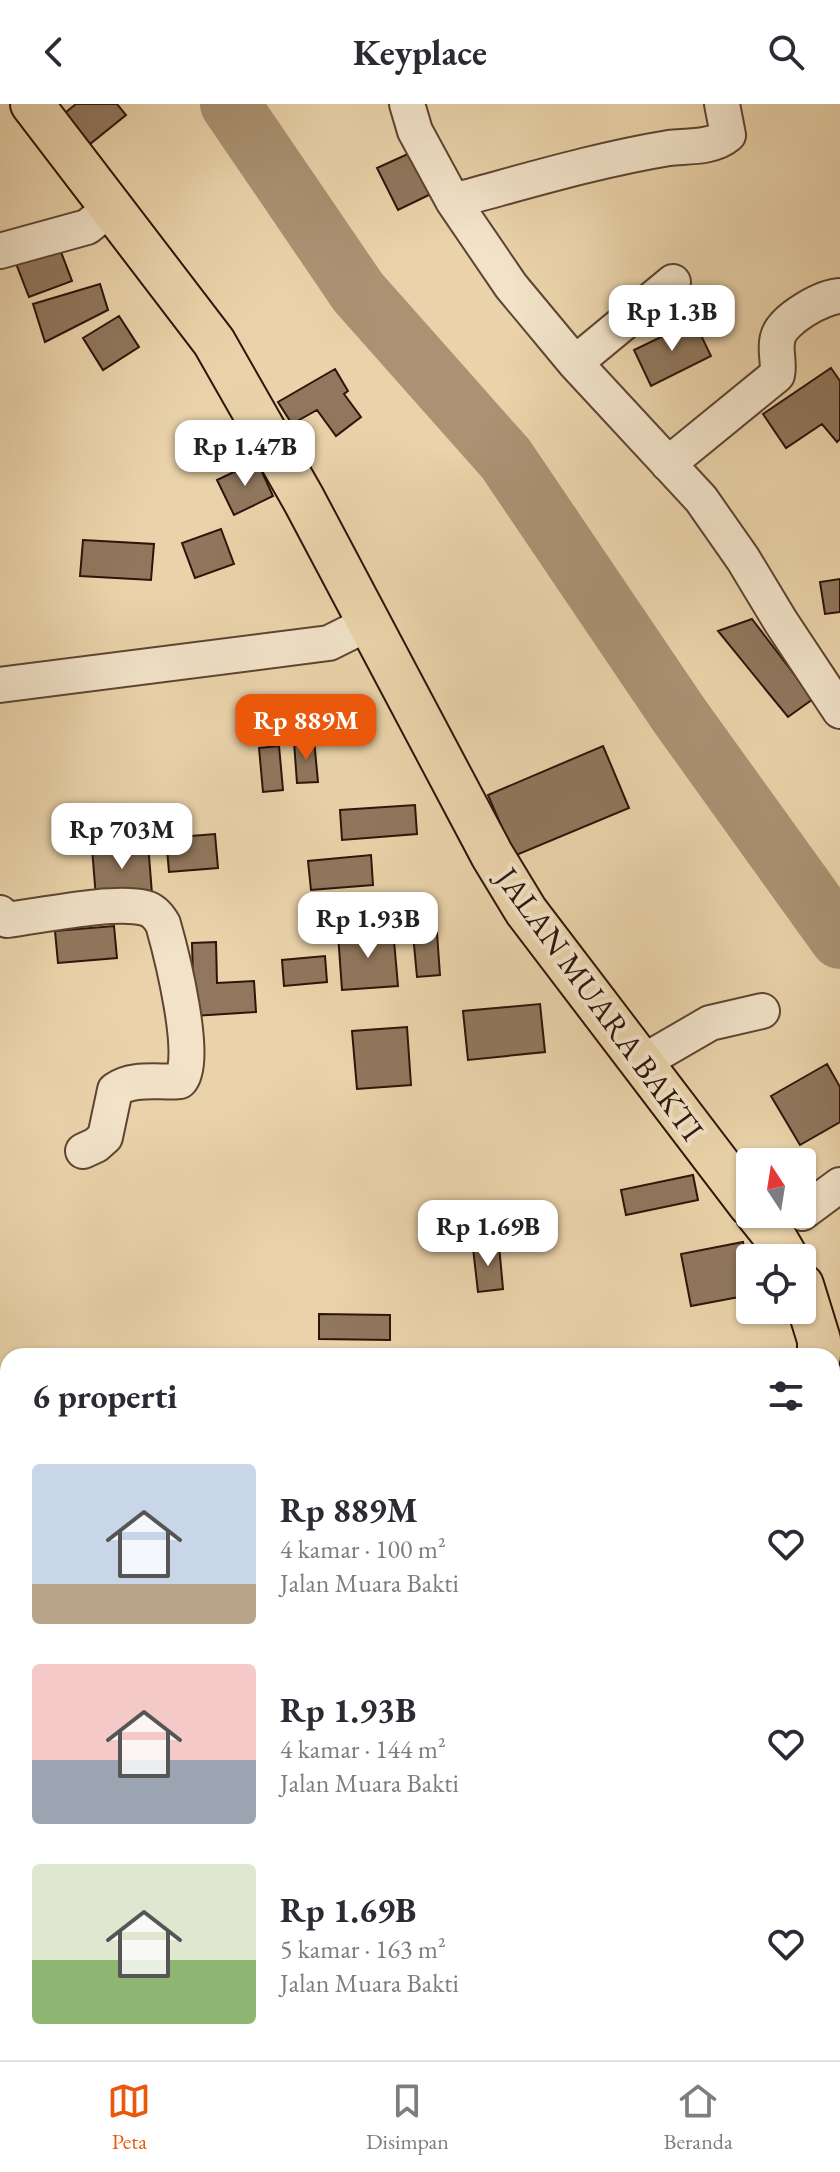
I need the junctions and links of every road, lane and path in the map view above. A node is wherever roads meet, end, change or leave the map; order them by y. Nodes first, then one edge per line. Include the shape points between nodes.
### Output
1 (32, 104) edge
2 (407, 104) edge
3 (722, 104) edge
4 (453, 201) junction
5 (111, 208) junction
6 (0, 251) edge
7 (673, 282) dead end
8 (840, 296) edge
9 (575, 363) junction
10 (668, 464) junction
11 (369, 623) junction
12 (0, 685) edge
13 (840, 711) edge
14 (0, 913) edge
15 (762, 1011) dead end
16 (641, 1063) junction
17 (83, 1151) dead end
18 (736, 1174) edge
19 (840, 1185) edge
20 (816, 1200) edge
21 (814, 1324) edge
22 (819, 1348) edge

1 - 5 main road, JALAN MUARA BAKTI
2 - 4 street via 415,131
3 - 4 street via 728,135 713,143 562,171
4 - 9 street via 511,286
5 - 6 street via 87,227
5 - 11 main road, JALAN MUARA BAKTI via 214,342
7 - 9 street
8 - 10 street via 816,302 782,328 777,375
9 - 10 street
10 - 13 street via 701,499 743,559
11 - 12 street via 329,643
11 - 16 main road, JALAN MUARA BAKTI via 526,911
14 - 17 street via 7,920 109,907 146,908 163,924 187,1038 185,1076 115,1090 105,1137
15 - 16 street via 710,1023
16 - 18 main road, JALAN MUARA BAKTI
19 - 20 street
21 - 22 main road

